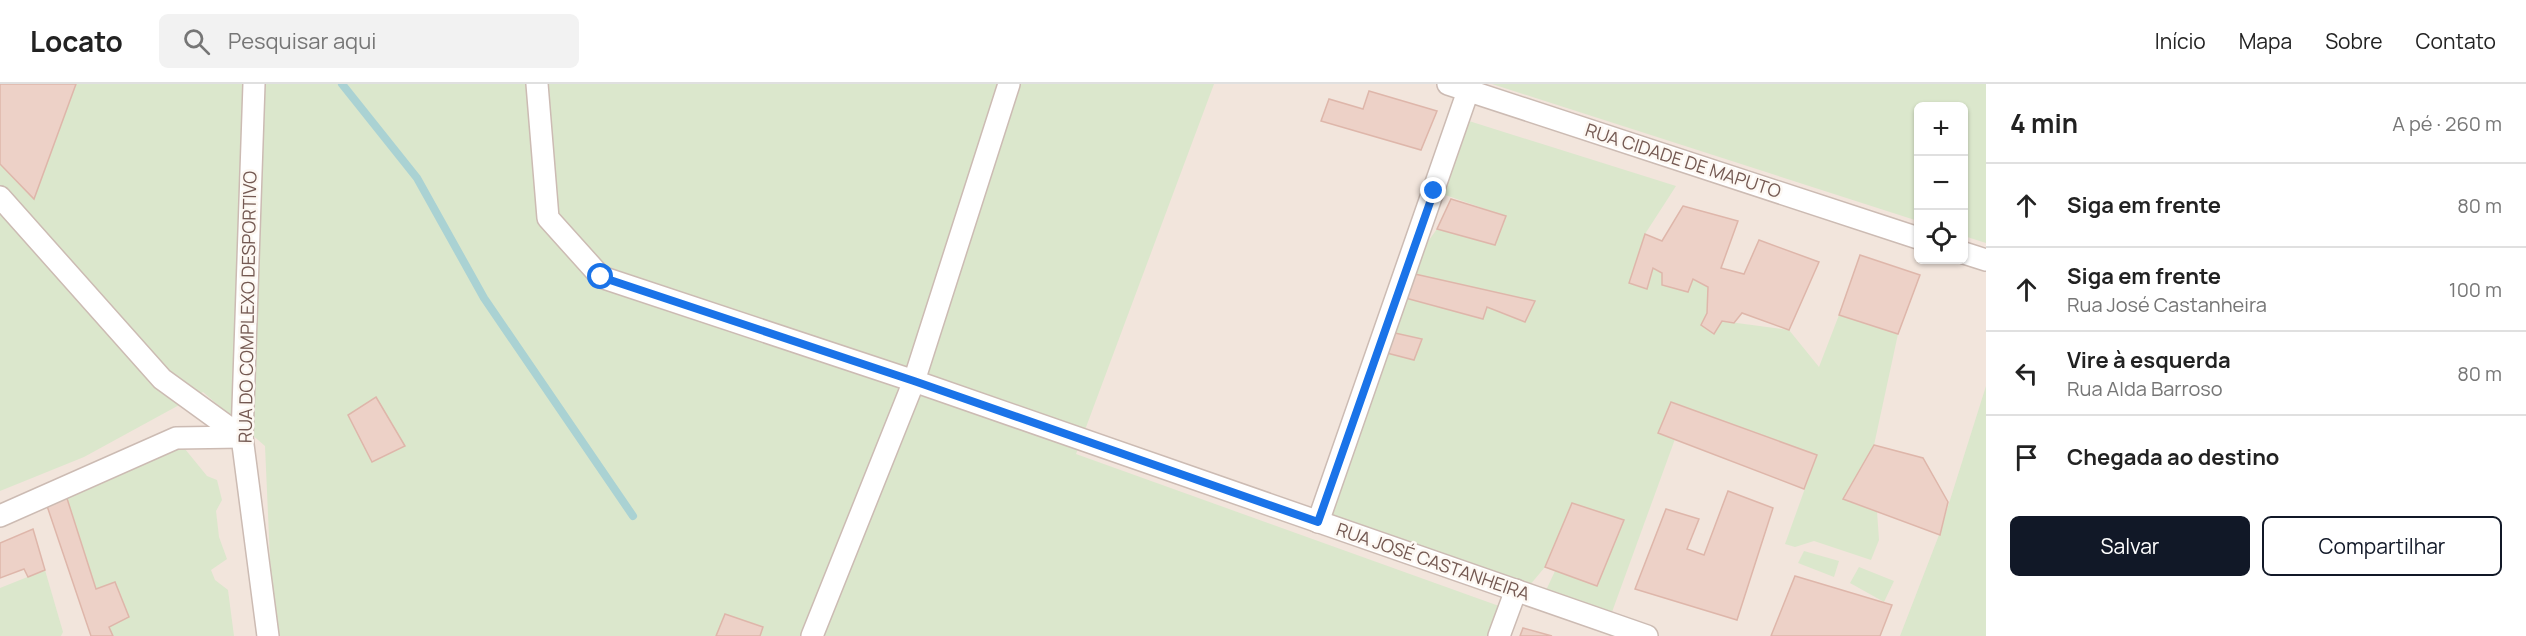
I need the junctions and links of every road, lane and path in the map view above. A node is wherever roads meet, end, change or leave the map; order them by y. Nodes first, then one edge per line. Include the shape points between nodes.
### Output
1 (254, 84) edge
2 (537, 84) edge
3 (1009, 84) edge
4 (1448, 84) edge
5 (1468, 91) junction
6 (0, 197) edge
7 (1914, 237) edge
8 (1968, 254) edge
9 (1986, 260) edge
10 (914, 381) junction
11 (242, 438) junction
12 (0, 516) edge
13 (1318, 522) junction
14 (1516, 590) junction
15 (268, 636) edge
16 (812, 636) edge
17 (1499, 636) edge
18 (1647, 636) edge

1 - 11 street, RUA DO COMPLEXO DESPORTIVO
2 - 10 street, RUA JOSÉ CASTANHEIRA via 548,218 601,277
3 - 10 street
4 - 5 street, RUA CIDADE DE MAPUTO
5 - 7 street, RUA CIDADE DE MAPUTO
5 - 13 street
6 - 11 street via 162,379
8 - 9 street
10 - 13 street, RUA JOSÉ CASTANHEIRA
10 - 16 street
11 - 12 street via 176,438
11 - 15 street, RUA DO COMPLEXO DESPORTIVO
13 - 14 street, RUA JOSÉ CASTANHEIRA
14 - 17 street
14 - 18 street, RUA JOSÉ CASTANHEIRA

